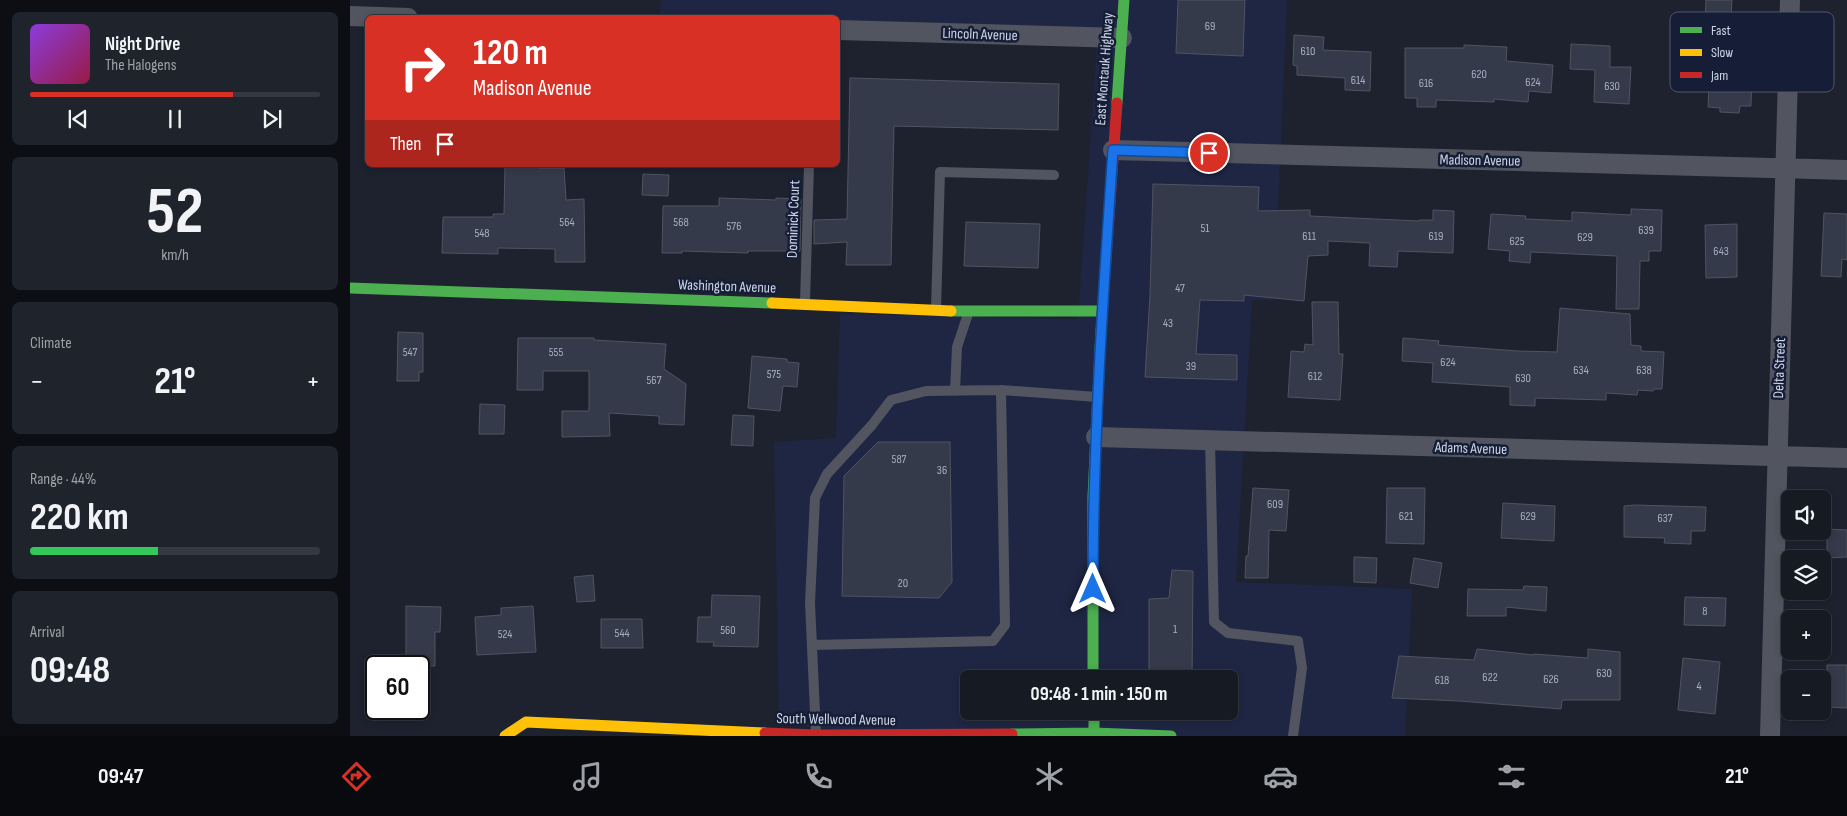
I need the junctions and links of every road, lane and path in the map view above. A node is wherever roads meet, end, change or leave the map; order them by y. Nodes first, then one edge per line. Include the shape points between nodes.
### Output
1 (1124, 0) edge
2 (350, 16) edge
3 (365, 17) edge
4 (840, 30) edge
5 (1122, 38) junction
6 (1787, 92) edge
7 (1113, 150) junction
8 (809, 167) edge
9 (1785, 168) junction
10 (1847, 170) edge
11 (1054, 175) dead end
12 (350, 288) edge
13 (805, 304) junction
14 (936, 310) junction
15 (1102, 311) junction
16 (969, 312) junction
17 (1001, 390) junction
18 (955, 391) junction
19 (1098, 397) junction
20 (1096, 437) junction
21 (1210, 440) junction
22 (1777, 456) junction
23 (1847, 458) edge
24 (812, 645) junction
25 (1093, 670) edge
26 (1094, 720) edge
27 (1094, 735) edge
28 (505, 736) edge
29 (816, 736) edge
30 (1170, 736) edge
31 (1293, 736) edge
32 (1770, 736) edge

1 - 5 main road, East Montauk Highway
2 - 3 street
4 - 5 street, Lincoln Avenue
5 - 7 main road, East Montauk Highway
6 - 9 street, Delta Street
7 - 9 street, Madison Avenue
7 - 15 main road, East Montauk Highway
8 - 13 lane, Dominick Court
9 - 10 street, Madison Avenue
9 - 22 street, Delta Street
11 - 14 lane via 940,172
12 - 13 main road, Washington Avenue
13 - 14 main road, Washington Avenue
14 - 16 main road, Washington Avenue
15 - 16 main road, Washington Avenue
15 - 19 main road, East Montauk Highway
16 - 18 lane via 956,347
17 - 18 lane
17 - 19 lane
17 - 24 lane via 1005,625 994,641
18 - 24 lane via 926,392 891,400 828,474 815,498 810,603
19 - 20 main road, East Montauk Highway
20 - 21 street, Adams Avenue
20 - 25 main road, East Montauk Highway
21 - 22 street, Adams Avenue
21 - 31 lane via 1214,622 1228,633 1298,641 1302,668
22 - 23 street, Adams Avenue
22 - 32 street, Delta Street
24 - 29 lane
26 - 27 main road
27 - 29 main road, South Wellwood Avenue
27 - 30 main road, South Wellwood Avenue
28 - 29 main road, South Wellwood Avenue via 526,722

